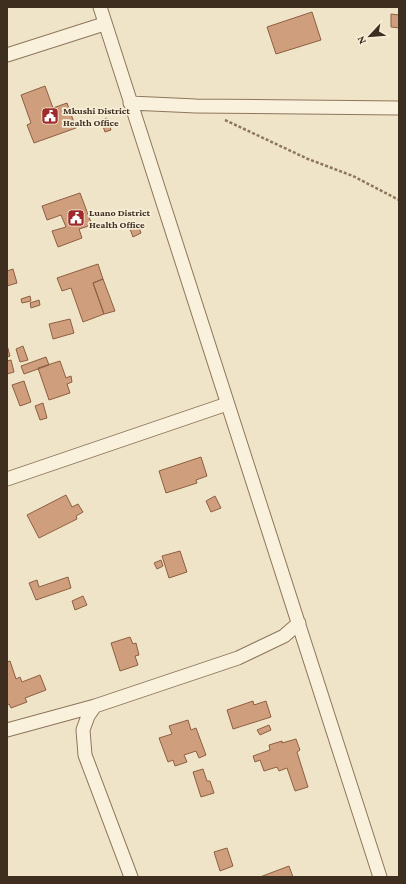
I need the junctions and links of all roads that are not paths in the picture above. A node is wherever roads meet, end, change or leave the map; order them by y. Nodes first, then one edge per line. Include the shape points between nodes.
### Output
1 (100, 7) edge
2 (104, 24) junction
3 (7, 55) edge
4 (130, 103) junction
5 (399, 108) edge
6 (227, 404) junction
7 (7, 479) edge
8 (299, 623) junction
9 (95, 706) junction
10 (7, 730) edge
11 (131, 877) edge
12 (380, 877) edge

1 - 2 street
2 - 3 street
2 - 4 street
4 - 5 street
4 - 6 street
6 - 7 street
6 - 8 street
8 - 9 street via 284,636 238,658
8 - 12 street
9 - 10 street
9 - 11 street via 83,730 85,755

